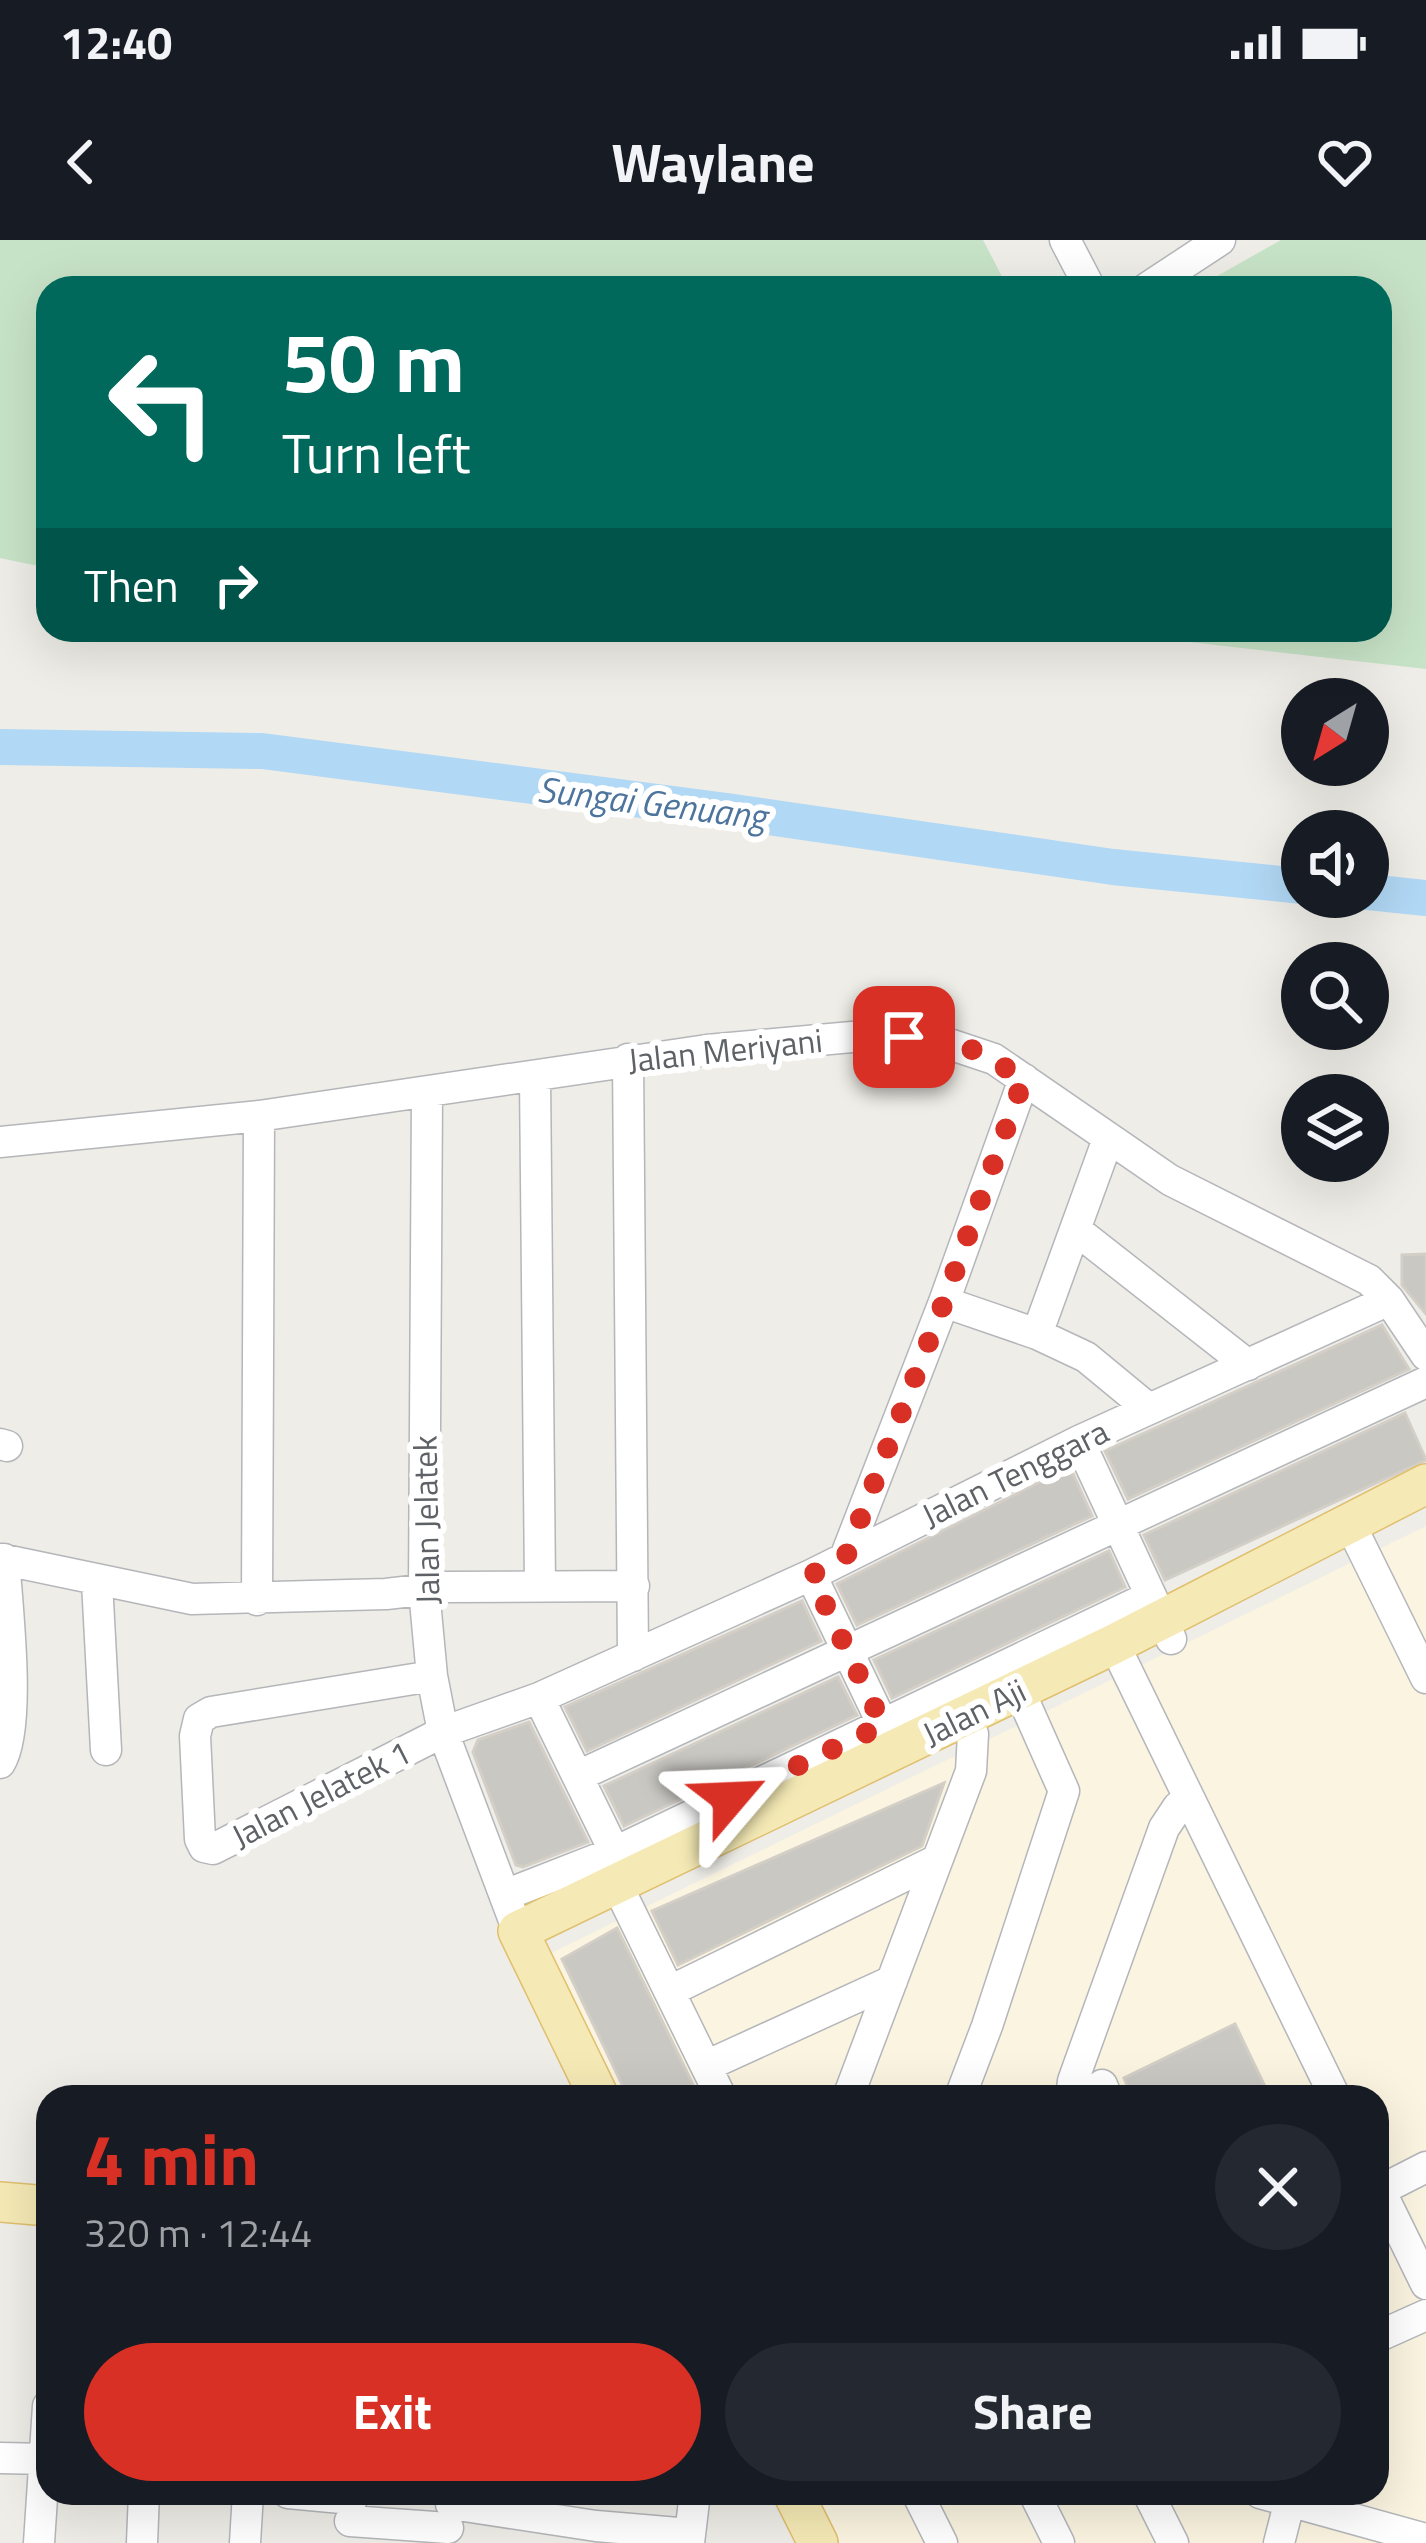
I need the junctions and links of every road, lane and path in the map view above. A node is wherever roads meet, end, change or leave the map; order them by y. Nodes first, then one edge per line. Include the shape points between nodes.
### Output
1 (1065, 240) edge
2 (1220, 240) edge
3 (1084, 276) edge
4 (1166, 276) edge
5 (628, 1059) junction
6 (535, 1077) junction
7 (1024, 1078) junction
8 (427, 1094) junction
9 (259, 1117) junction
10 (1108, 1139) junction
11 (0, 1142) edge
12 (1076, 1230) junction
13 (1389, 1300) junction
14 (944, 1302) junction
15 (1037, 1334) junction
16 (1426, 1354) edge
17 (1248, 1365) junction
18 (1426, 1382) edge
19 (1149, 1409) junction
20 (1079, 1442) junction
21 (1426, 1484) edge
22 (1426, 1514) edge
23 (1118, 1525) junction
24 (1356, 1537) junction
25 (846, 1556) junction
26 (2, 1559) edge
27 (811, 1575) junction
28 (97, 1582) junction
29 (540, 1586) junction
30 (634, 1586) junction
31 (424, 1590) junction
32 (257, 1600) junction
33 (1161, 1618) junction
34 (847, 1651) junction
35 (1119, 1653) junction
36 (633, 1656) junction
37 (5, 1664) edge
38 (431, 1676) junction
39 (1426, 1678) edge
40 (539, 1698) junction
41 (1024, 1699) junction
42 (883, 1725) junction
43 (969, 1725) junction
44 (443, 1732) junction
45 (106, 1750) dead end
46 (1, 1762) edge
47 (578, 1776) junction
48 (1190, 1799) junction
49 (937, 1860) junction
50 (622, 1877) junction
51 (516, 1925) junction
52 (892, 1981) junction
53 (670, 1991) junction
54 (706, 2066) junction
55 (592, 2085) edge
56 (715, 2085) edge
57 (853, 2085) edge
58 (965, 2085) edge
59 (1072, 2085) edge
60 (1325, 2085) edge
61 (1426, 2168) edge
62 (1389, 2183) edge
63 (0, 2202) edge
64 (36, 2205) edge
65 (1389, 2210) edge
66 (1426, 2284) edge
67 (1426, 2315) edge
68 (1389, 2332) edge
69 (0, 2458) edge
70 (36, 2458) edge
71 (42, 2505) edge
72 (144, 2505) edge
73 (247, 2505) edge
74 (693, 2505) edge
75 (799, 2505) edge
76 (923, 2505) edge
77 (1040, 2505) edge
78 (1154, 2505) edge
79 (1276, 2505) edge
80 (1300, 2505) edge
81 (351, 2514) edge
82 (450, 2517) edge
83 (595, 2535) edge
84 (689, 2539) edge
85 (1426, 2540) edge
86 (39, 2543) edge
87 (142, 2543) edge
88 (245, 2543) edge
89 (818, 2543) edge
90 (942, 2543) edge
91 (1059, 2543) edge
92 (1173, 2543) edge
93 (1279, 2543) edge

1 - 3 street
2 - 4 street
5 - 6 street, Jalan Meriyani
5 - 7 street, Jalan Meriyani via 904,1037 969,1048
5 - 30 street
6 - 8 street, Jalan Meriyani
6 - 29 street
7 - 10 street, Jalan Meriyani
7 - 14 street
8 - 9 street, Jalan Meriyani
8 - 31 street, Jalan Jelatek
9 - 11 street, Jalan Meriyani
9 - 32 street
10 - 12 street
10 - 13 street, Jalan Meriyani via 1213,1204 1369,1280
12 - 15 street
12 - 17 street
13 - 16 street, Jalan Meriyani
13 - 17 street, Jalan Tenggara
14 - 15 street
14 - 25 street
15 - 19 street via 1086,1357
17 - 19 street, Jalan Tenggara
18 - 23 street
19 - 20 street, Jalan Tenggara
20 - 23 street
20 - 25 street, Jalan Tenggara
21 - 24 main road, Jalan Aji
22 - 24 main road, Jalan Aji
23 - 33 street
23 - 34 street
24 - 33 main road, Jalan Aji
24 - 39 street
25 - 27 street, Jalan Tenggara
26 - 28 street
26 - 37 street
27 - 34 street
27 - 36 street, Jalan Tenggara
28 - 32 street via 162,1596
28 - 45 street
29 - 30 street
29 - 31 street
30 - 36 street
31 - 32 street
31 - 38 street, Jalan Jelatek
33 - 35 main road, Jalan Aji
33 - 42 street
34 - 42 street
34 - 47 street
35 - 41 main road, Jalan Aji
35 - 48 street
36 - 40 street, Jalan Tenggara
37 - 46 street via 8,1749
38 - 44 street, Jalan Jelatek
38 - 44 street, Jalan Jelatek 1 via 199,1719 200,1839 213,1849
40 - 44 street, Jalan Tenggara
40 - 47 street
41 - 43 main road, Jalan Aji
41 - 58 street via 1064,1791
42 - 50 street
43 - 49 street via 971,1772
43 - 50 main road, Jalan Aji
44 - 51 street, Jalan Jelatek
47 - 50 street
48 - 59 street via 1164,1828
48 - 60 street
49 - 52 street
49 - 53 street
50 - 51 main road, Jalan Aji
50 - 53 street
51 - 55 main road
52 - 54 street
52 - 57 street
53 - 54 street
54 - 56 street
61 - 62 street
63 - 64 main road
65 - 66 street
67 - 68 street
69 - 70 street
71 - 86 street
72 - 87 street
73 - 88 street
74 - 84 street
75 - 89 main road
76 - 90 street
77 - 91 street
78 - 92 street
79 - 93 street
80 - 85 street
81 - 82 street
82 - 83 street
83 - 84 street

